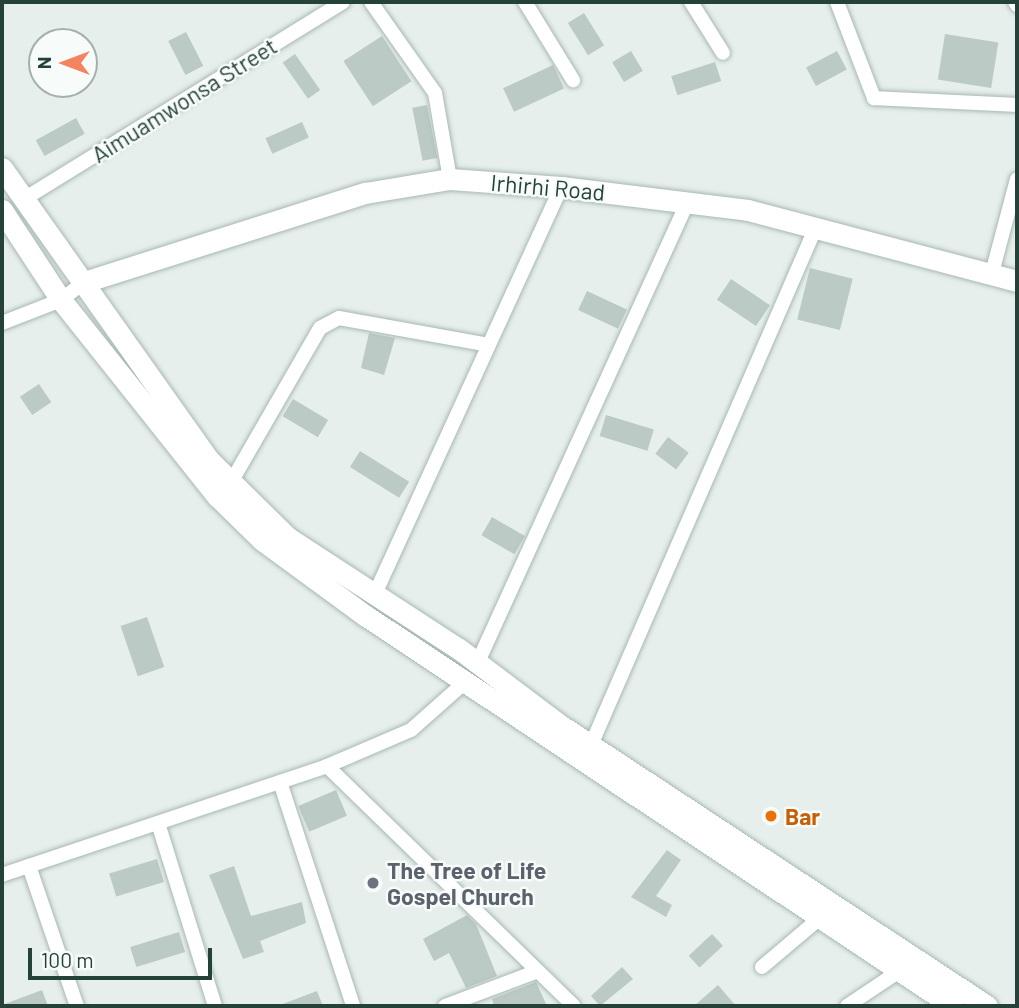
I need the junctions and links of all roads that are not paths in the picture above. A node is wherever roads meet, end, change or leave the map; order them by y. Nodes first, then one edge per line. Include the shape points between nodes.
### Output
1 (343, 2) edge
2 (371, 2) edge
3 (525, 2) edge
4 (691, 2) edge
5 (837, 2) edge
6 (723, 53) dead end
7 (573, 80) dead end
8 (1017, 105) edge
9 (2, 168) edge
10 (450, 179) junction
11 (1017, 179) edge
12 (561, 187) junction
13 (24, 199) junction
14 (688, 201) junction
15 (2, 209) edge
16 (816, 227) junction
17 (992, 273) junction
18 (1017, 281) edge
19 (84, 282) junction
20 (61, 300) junction
21 (2, 323) edge
22 (489, 345) junction
23 (229, 484) junction
24 (374, 596) junction
25 (471, 673) junction
26 (588, 751) junction
27 (327, 766) junction
28 (280, 782) junction
29 (158, 823) junction
30 (29, 866) junction
31 (2, 875) edge
32 (820, 918) junction
33 (762, 967) dead end
34 (901, 970) junction
35 (538, 971) junction
36 (77, 1006) edge
37 (215, 1006) edge
38 (353, 1006) edge
39 (446, 1006) edge
40 (574, 1006) edge
41 (847, 1006) edge
42 (953, 1006) edge
43 (987, 1006) edge

1 - 13 street, Aimuamwonsa Street
2 - 10 street via 435,93
3 - 7 street
4 - 6 street
5 - 8 street via 874,98
9 - 13 main road
10 - 12 main road, Irhirhi Road
10 - 19 main road, Irhirhi Road via 365,193
11 - 17 street
12 - 14 main road, Irhirhi Road
12 - 22 street
13 - 19 main road via 50,241
14 - 16 main road, Irhirhi Road
14 - 25 street
15 - 20 main road
16 - 17 main road, Irhirhi Road
16 - 26 street
17 - 18 main road, Irhirhi Road
19 - 20 street
19 - 23 main road
20 - 21 street
20 - 25 main road via 217,496 262,540
22 - 23 street via 339,318 320,328
22 - 24 street
23 - 24 main road via 287,537
24 - 25 main road
25 - 26 main road
25 - 27 street via 411,730
26 - 32 main road
26 - 43 main road
27 - 28 street
27 - 35 street
28 - 29 street
28 - 38 street
29 - 30 street
29 - 37 street
30 - 31 street
30 - 36 street
32 - 33 street
32 - 34 main road
34 - 41 street
34 - 42 main road
35 - 39 street
35 - 40 street

